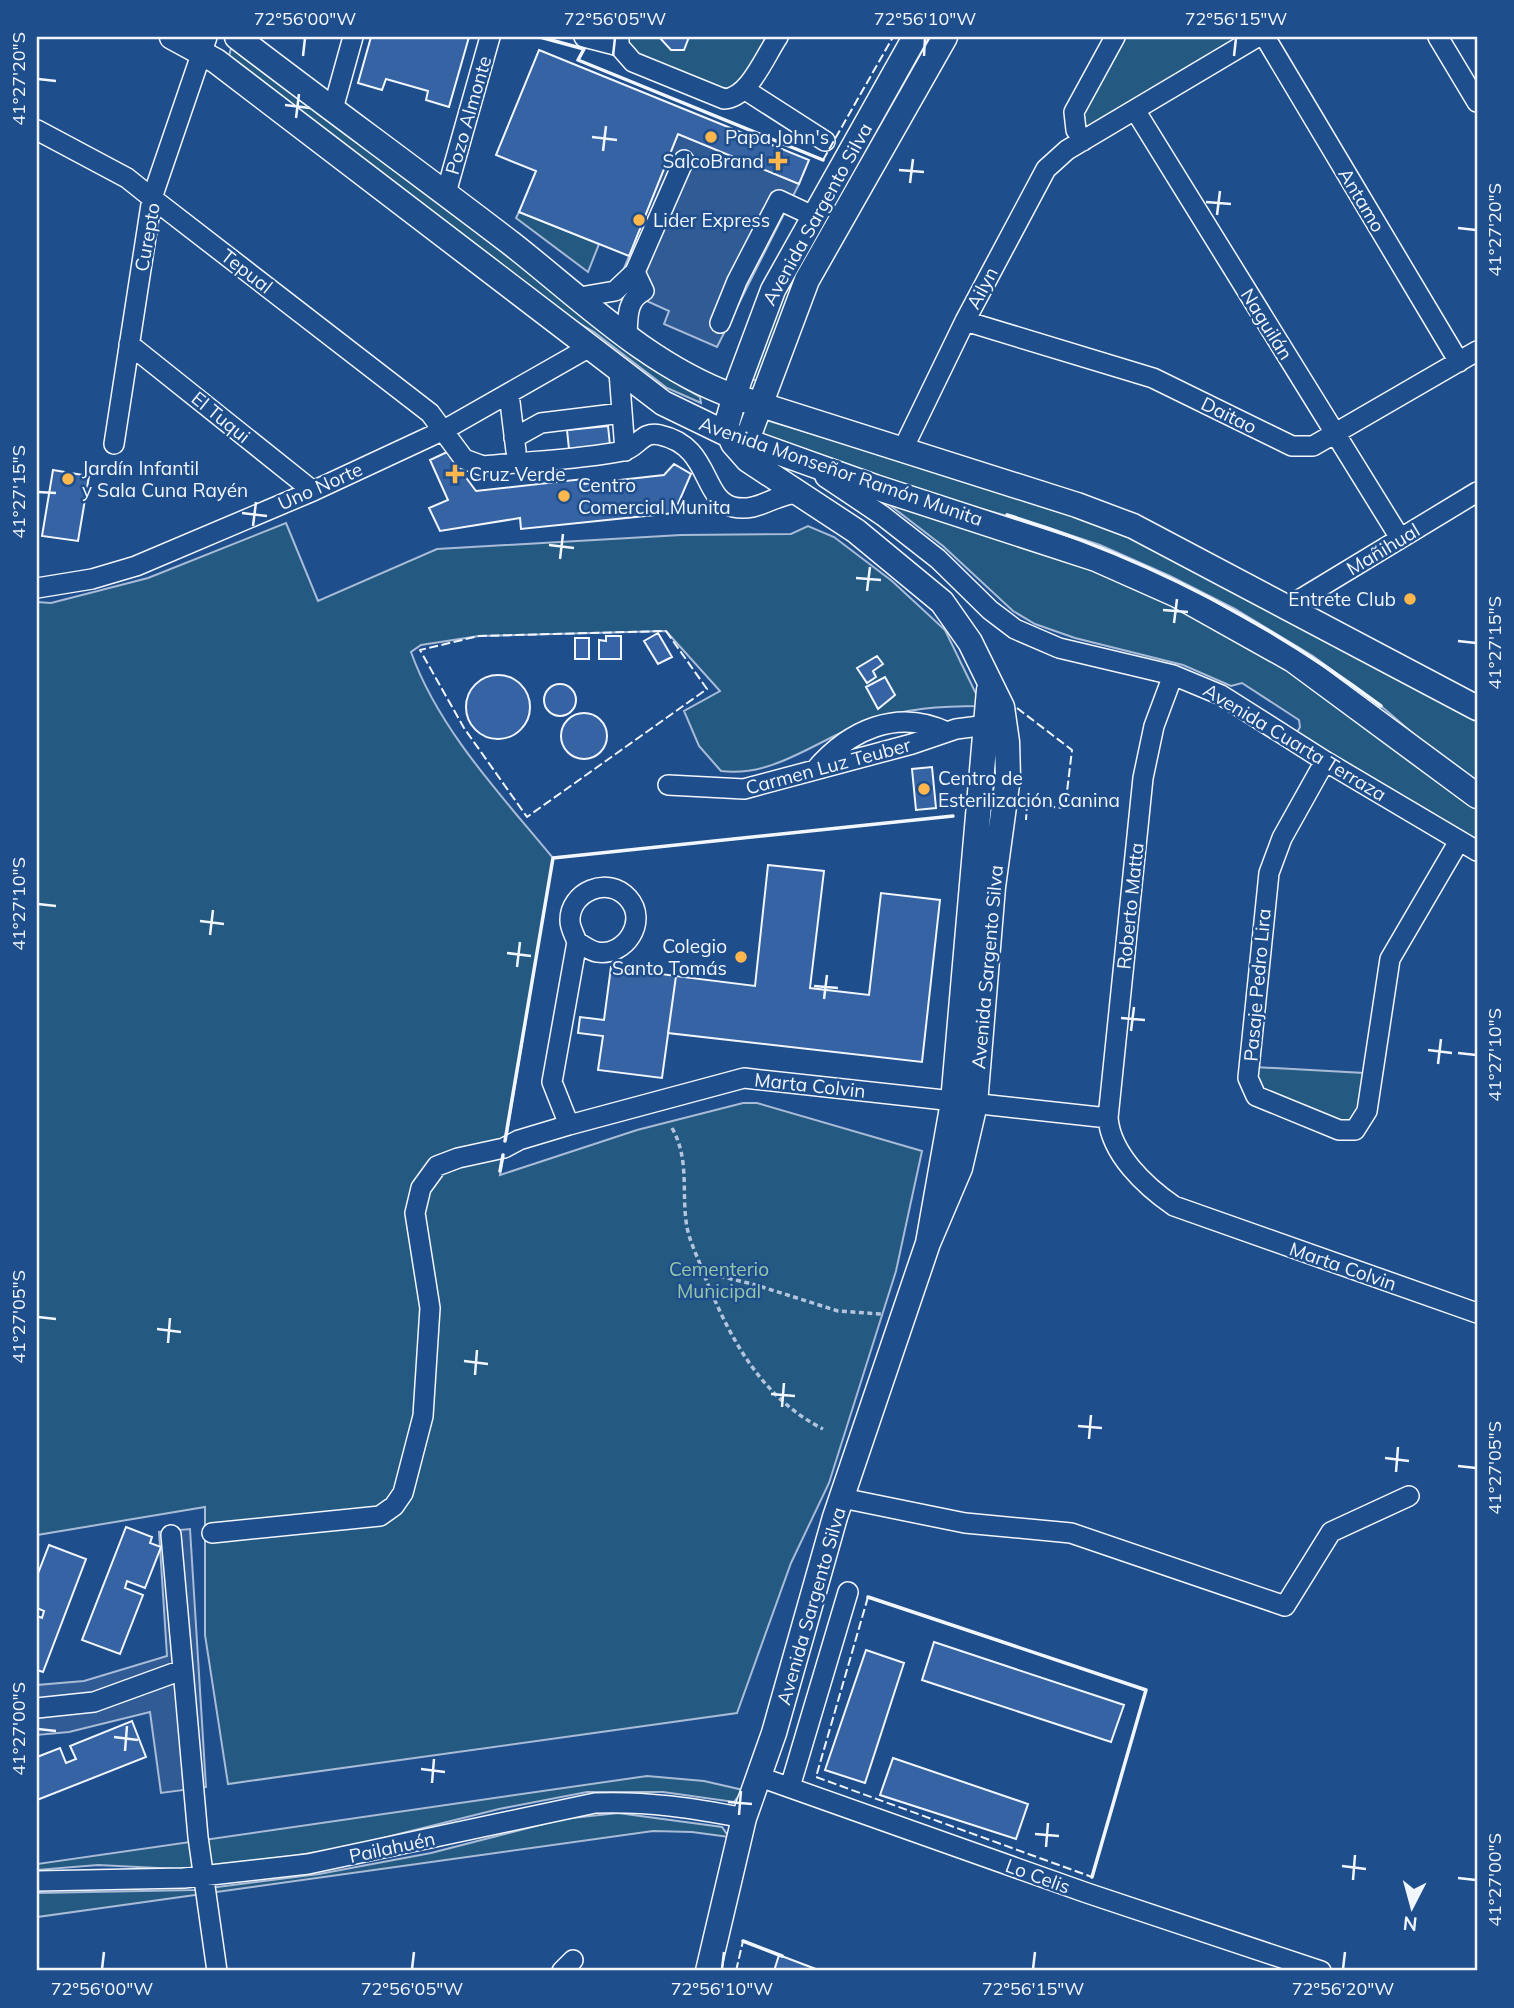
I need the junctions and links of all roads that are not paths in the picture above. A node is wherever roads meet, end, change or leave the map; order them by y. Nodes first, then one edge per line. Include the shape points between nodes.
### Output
1 (172, 37) edge
2 (237, 37) edge
3 (353, 37) edge
4 (490, 37) edge
5 (584, 37) edge
6 (778, 37) edge
7 (915, 37) edge
8 (945, 37) edge
9 (1115, 37) edge
10 (1257, 37) edge
11 (1265, 37) edge
12 (1438, 37) edge
13 (619, 41) edge
14 (205, 44) edge
15 (744, 89) junction
16 (1477, 102) edge
17 (332, 109) junction
18 (1135, 110) junction
19 (37, 131) edge
20 (825, 141) dead end
21 (1083, 141) junction
22 (684, 160) dead end
23 (446, 193) junction
24 (152, 198) junction
25 (813, 216) junction
26 (826, 247) junction
27 (635, 272) junction
28 (580, 298) junction
29 (965, 321) junction
30 (720, 323) dead end
31 (627, 336) junction
32 (129, 344) junction
33 (588, 348) junction
34 (1477, 351) edge
35 (1458, 362) junction
36 (619, 372) junction
37 (509, 394) junction
38 (733, 396) junction
39 (760, 405) junction
40 (622, 413) junction
41 (444, 430) junction
42 (1335, 433) junction
43 (514, 438) junction
44 (737, 438) junction
45 (114, 444) dead end
46 (625, 451) junction
47 (902, 451) junction
48 (789, 456) junction
49 (517, 462) junction
50 (767, 480) junction
51 (313, 491) junction
52 (1477, 492) edge
53 (1400, 538) junction
54 (37, 588) edge
55 (1289, 606) junction
56 (1172, 675) junction
57 (990, 686) junction
58 (1473, 701) edge
59 (987, 725) junction
60 (947, 732) junction
61 (1325, 761) junction
62 (815, 771) junction
63 (668, 785) dead end
64 (1477, 796) edge
65 (1458, 841) junction
66 (1477, 851) edge
67 (578, 942) dead end
68 (964, 1103) junction
69 (1108, 1118) junction
70 (569, 1125) junction
71 (1113, 1142) joint
72 (1477, 1313) edge
73 (1409, 1496) dead end
74 (842, 1498) junction
75 (212, 1533) dead end
76 (171, 1535) dead end
77 (848, 1592) dead end
78 (183, 1670) junction
79 (37, 1708) edge
80 (757, 1776) junction
81 (790, 1787) junction
82 (744, 1818) junction
83 (203, 1877) junction
84 (37, 1881) edge
85 (217, 1971) edge
86 (708, 1971) edge
87 (1321, 1971) edge

1 - 14 main road, Avenida Monseñor Ramón Munita
2 - 17 main road, Avenida Monseñor Ramón Munita
3 - 17 street
4 - 23 street, Pozo Almonte
5 - 13 street
6 - 15 street
7 - 25 main road, Avenida Sargento Silva
8 - 26 main road, Avenida Sargento Silva
9 - 21 street via 1074,112
10 - 18 street, Ailyn
11 - 35 street, Antamo
12 - 16 street
13 - 15 street via 633,62 724,99 732,99
14 - 24 street, Curepto
14 - 33 main road, Avenida Monseñor Ramón Munita
15 - 20 street
17 - 23 main road, Avenida Monseñor Ramón Munita
18 - 21 street, Ailyn
18 - 42 street, Naguilán
19 - 24 street, Tepual via 117,173
21 - 29 street, Ailyn via 1040,177
22 - 27 street
23 - 28 main road, Avenida Monseñor Ramón Munita
24 - 32 street, Curepto
24 - 41 street, Tepual via 430,413
25 - 26 main road via 823,230
25 - 30 street via 779,200
25 - 38 main road, Avenida Sargento Silva via 773,290
26 - 39 main road, Avenida Sargento Silva via 792,315
27 - 28 street via 615,291
27 - 31 street via 644,291 632,299
28 - 31 main road, Avenida Monseñor Ramón Munita
29 - 42 street, Daitao via 1153,379 1292,446 1312,446
29 - 47 street, Ailyn
31 - 38 main road, Avenida Monseñor Ramón Munita via 674,370
32 - 45 street, Curepto
32 - 51 street, El Tuqui
33 - 36 main road, Avenida Monseñor Ramón Munita
33 - 37 street, Uno Norte
34 - 35 street, Daitao
35 - 42 street, Daitao
36 - 40 street
36 - 44 main road, Avenida Monseñor Ramón Munita via 663,403
37 - 41 street, Uno Norte
37 - 43 street
38 - 39 main road, Avenida Monseñor Ramón Munita
38 - 44 main road, Avenida Sargento Silva via 727,419
39 - 44 main road, Avenida Sargento Silva
39 - 47 main road, Avenida Monseñor Ramón Munita
40 - 43 street via 541,424
40 - 46 street
41 - 49 street, Tepual via 469,463
41 - 51 street, Uno Norte
42 - 53 street, Naguilán
43 - 49 street
44 - 48 main road, Avenida Monseñor Ramón Munita
44 - 50 main road
46 - 49 street
46 - 50 street via 646,435 664,435 696,456 713,492 723,502 748,508 763,506
47 - 55 main road, Avenida Monseñor Ramón Munita via 1105,515
48 - 56 street, Avenida Cuarta Terraza via 883,516 1015,629 1073,652
48 - 64 main road, Avenida Monseñor Ramón Munita via 1096,559 1177,594 1293,660
50 - 57 main road, Avenida Sargento Silva via 800,493 856,531 942,602 970,642
51 - 54 street, Uno Norte via 136,566
52 - 53 street, Mañihual
53 - 55 street, Mañihual
55 - 58 main road, Avenida Monseñor Ramón Munita
56 - 61 street, Avenida Cuarta Terraza via 1221,695
56 - 69 street, Roberto Matta via 1154,726 1143,778
57 - 59 main road, Avenida Sargento Silva
57 - 68 main road, Avenida Sargento Silva via 1003,716 1008,777
59 - 60 street, Carmen Luz Teuber
59 - 68 main road, Avenida Sargento Silva
60 - 62 street, Carmen Luz Teuber
60 - 62 street via 917,722 878,724 837,748
61 - 65 street, Avenida Cuarta Terraza
61 - 65 street, Pasaje Pedro Lira via 1276,850 1266,885 1248,1078 1256,1096 1339,1130 1355,1130 1361,1124 1367,1111 1390,959
62 - 63 street, Carmen Luz Teuber via 744,789
65 - 66 street, Avenida Cuarta Terraza
67 - 70 street via 552,1082
68 - 69 street, Marta Colvin
68 - 70 street, Marta Colvin via 744,1078
68 - 74 main road, Avenida Sargento Silva via 960,1168 928,1244
69 - 71 street, Roberto Matta
70 - 75 street, Marta Colvin via 504,1148 458,1158 428,1176 415,1213 429,1308 423,1416 403,1493 394,1506 380,1516 354,1520
71 - 72 street, Marta Colvin via 1148,1185 1174,1206
73 - 74 street via 1331,1532 1285,1606 1071,1533 965,1523
74 - 80 main road, Avenida Sargento Silva via 774,1734
76 - 78 street
77 - 81 street, Avenida Sargento Silva
78 - 79 street via 94,1702
78 - 83 street
80 - 81 street, Lo Celis
80 - 82 main road, Avenida Sargento Silva
81 - 87 street, Lo Celis via 1087,1894
82 - 83 street, Pailahuén via 682,1805 595,1803 361,1854
82 - 86 main road, Avenida Sargento Silva
83 - 84 street, Pailahuén
83 - 85 street

